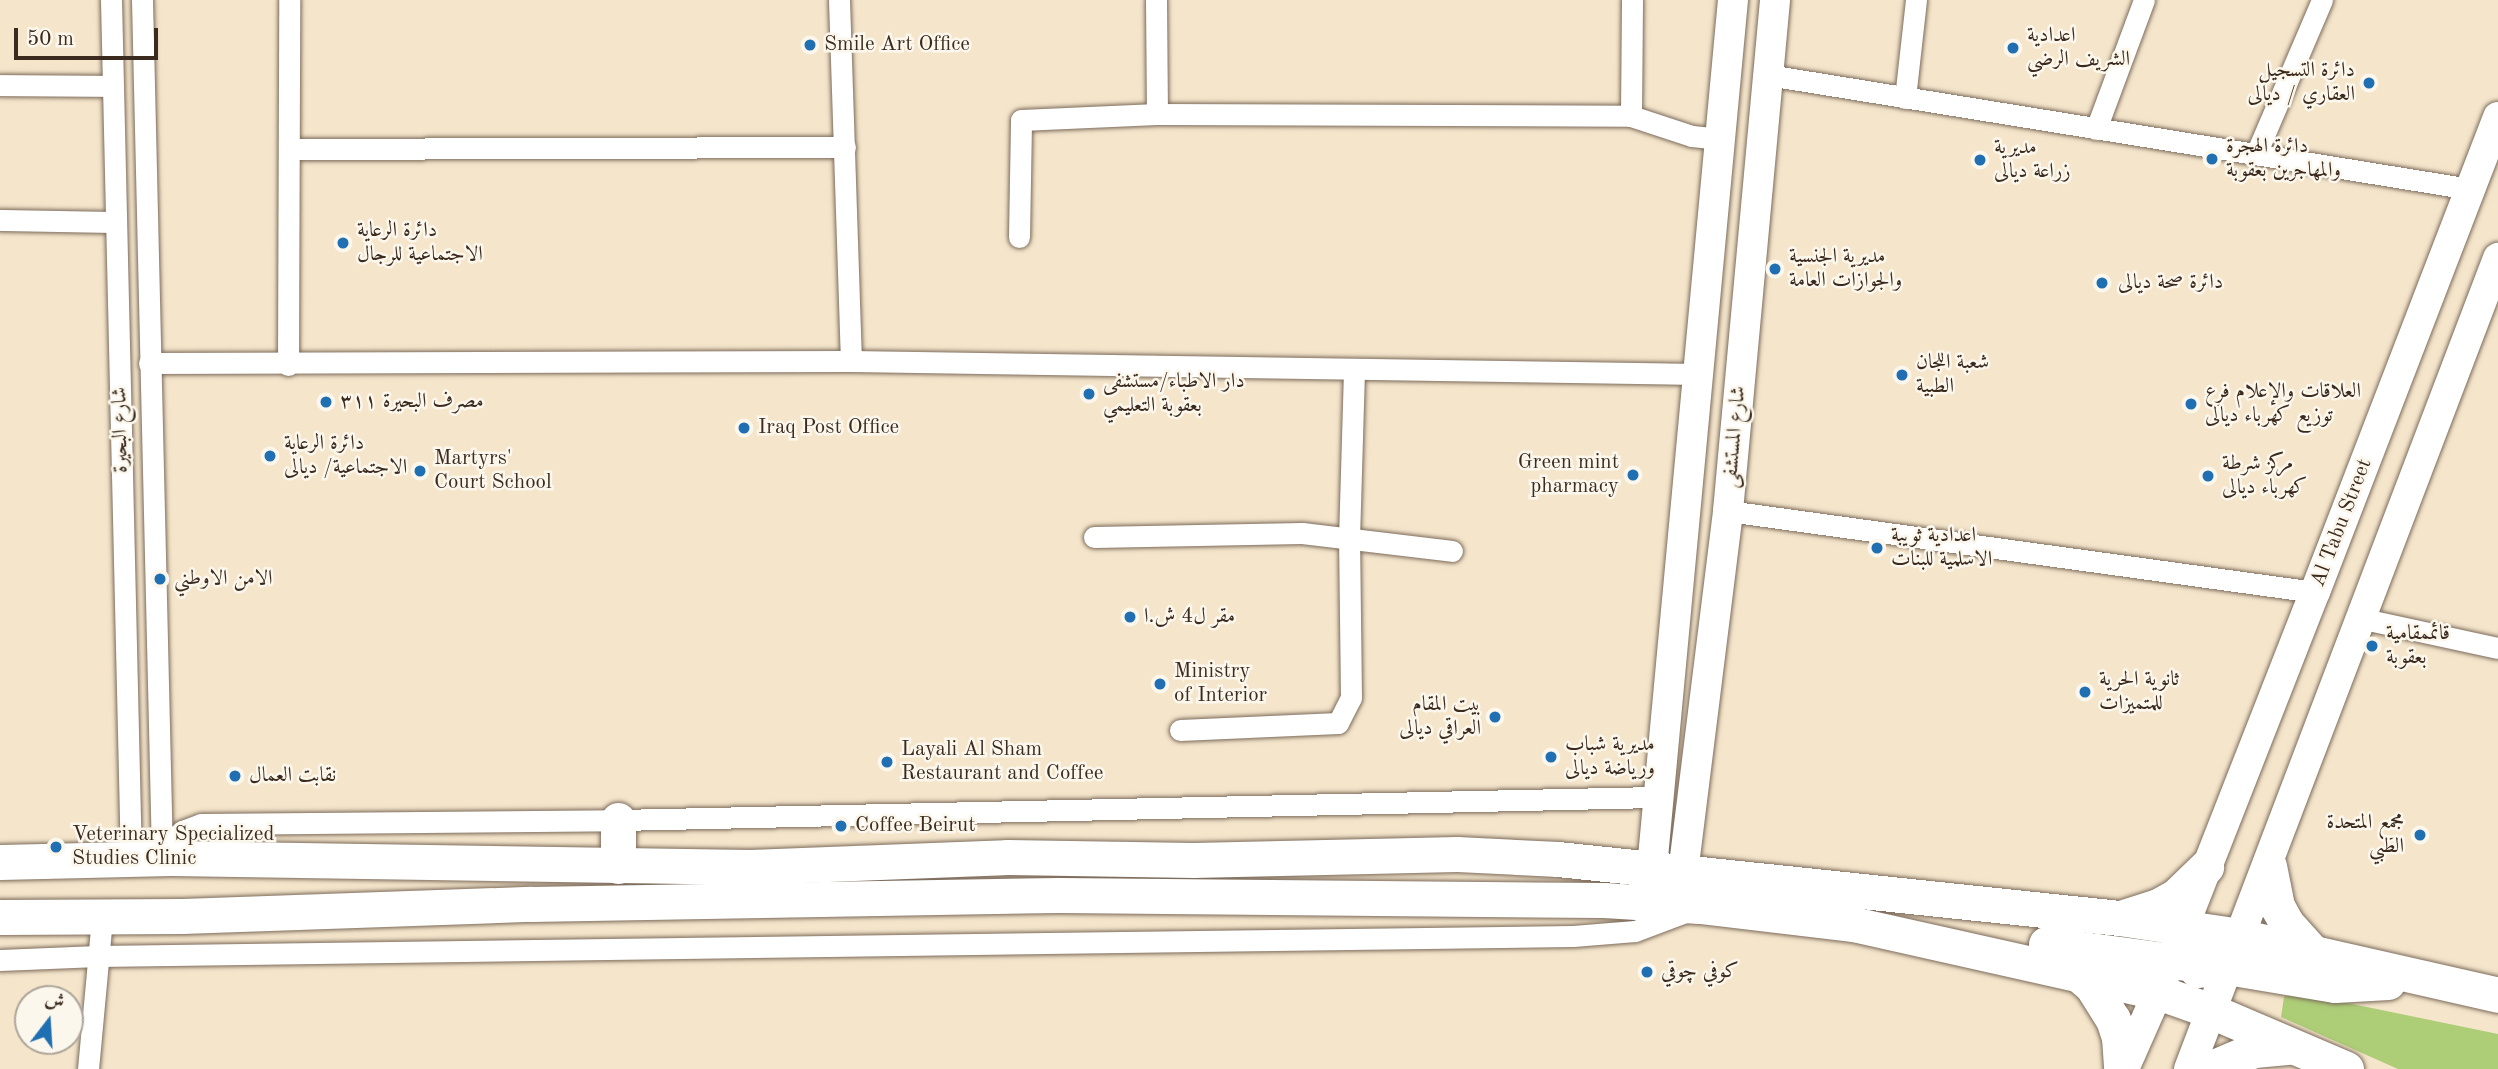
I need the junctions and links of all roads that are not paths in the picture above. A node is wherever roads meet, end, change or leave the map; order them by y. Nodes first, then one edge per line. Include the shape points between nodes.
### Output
1 (111, 0) edge
2 (142, 0) edge
3 (289, 0) edge
4 (839, 0) edge
5 (1156, 0) edge
6 (1632, 0) edge
7 (1733, 0) edge
8 (1775, 0) edge
9 (1916, 0) edge
10 (2144, 0) edge
11 (2322, 0) edge
12 (1768, 75) junction
13 (0, 85) edge
14 (113, 86) junction
15 (1905, 98) junction
16 (1724, 107) junction
17 (1765, 113) junction
18 (1157, 114) junction
19 (1631, 116) junction
20 (2498, 117) edge
21 (2096, 129) junction
22 (1721, 139) junction
23 (115, 144) junction
24 (144, 144) junction
25 (845, 148) junction
26 (290, 149) junction
27 (2256, 155) junction
28 (2470, 189) junction
29 (0, 220) edge
30 (116, 222) junction
31 (1019, 237) dead end
32 (2498, 258) edge
33 (2437, 276) junction
34 (2485, 294) junction
35 (2413, 336) junction
36 (2461, 354) junction
37 (850, 361) junction
38 (149, 363) junction
39 (288, 365) junction
40 (1354, 369) junction
41 (1699, 374) junction
42 (1728, 511) junction
43 (1094, 537) dead end
44 (1349, 539) junction
45 (1452, 551) dead end
46 (2315, 592) junction
47 (2359, 618) junction
48 (2498, 648) edge
49 (1667, 709) junction
50 (1703, 714) junction
51 (1180, 730) dead end
52 (1659, 797) junction
53 (618, 820) junction
54 (155, 859) junction
55 (0, 862) edge
56 (618, 866) junction
57 (2269, 866) junction
58 (2206, 867) junction
59 (1668, 871) junction
60 (1700, 906) junction
61 (0, 917) edge
62 (102, 917) junction
63 (2119, 918) junction
64 (2182, 928) junction
65 (1983, 951) junction
66 (2233, 951) junction
67 (2314, 954) junction
68 (98, 956) junction
69 (0, 960) edge
70 (2077, 973) junction
71 (2411, 976) junction
72 (2164, 977) junction
73 (2498, 995) edge
74 (2211, 1011) junction
75 (2297, 1047) junction
76 (88, 1069) edge
77 (2122, 1069) edge
78 (2189, 1069) edge
79 (2209, 1069) edge
80 (2346, 1069) edge

1 - 14 street, شارع البحيرة
2 - 24 street, شارع البحيرة
3 - 26 street
4 - 25 street
5 - 18 street
6 - 19 street
7 - 16 street, شارع المستشفى
8 - 12 street, شارع المستشفى
9 - 15 street
10 - 21 street
11 - 27 street
12 - 15 street
12 - 17 street, شارع المستشفى
13 - 14 street
14 - 23 street, شارع البحيرة
15 - 21 street
16 - 17 street
16 - 22 street, شارع المستشفى
17 - 42 street, شارع المستشفى
18 - 19 street
18 - 31 street via 1021,120
19 - 22 street via 1692,136
20 - 28 street, Al Tabu Street
21 - 27 street
22 - 41 street, شارع المستشفى
23 - 24 street
23 - 30 street, شارع البحيرة
24 - 38 street, شارع البحيرة
25 - 26 street
25 - 37 street
26 - 39 street
27 - 28 street
28 - 33 street, Al Tabu Street
29 - 30 street
30 - 54 street, شارع البحيرة
32 - 34 street
33 - 34 street via 2445,290 2460,298
33 - 35 street, Al Tabu Street
34 - 36 street
35 - 36 street via 2429,331 2446,335
35 - 46 street, Al Tabu Street
36 - 47 street
37 - 39 street
37 - 40 street
38 - 39 street
38 - 54 street, شارع البحيرة
40 - 41 street
40 - 44 street
41 - 49 street, شارع المستشفى
42 - 46 street
42 - 50 street, شارع المستشفى
43 - 44 street via 1302,533
44 - 45 street
44 - 51 street via 1351,698 1338,723
46 - 58 street, Al Tabu Street
47 - 48 street
47 - 57 street
49 - 50 street via 1680,726 1695,725
49 - 52 street, شارع المستشفى
50 - 59 street, شارع المستشفى
52 - 53 street
52 - 59 street, شارع المستشفى
53 - 54 street via 201,824 182,831
53 - 56 main road
54 - 55 main road
54 - 56 main road
56 - 59 main road via 1457,854
57 - 66 street
57 - 67 main road via 2277,906
58 - 63 main road via 2158,906
58 - 64 street, Al Tabu Street
59 - 63 main road
60 - 62 main road via 1604,900 1059,895
60 - 65 main road via 1853,924
60 - 68 street via 1635,931 1573,936
61 - 62 main road
62 - 68 street
63 - 64 main road
64 - 66 main road
64 - 72 street, Al Tabu Street
65 - 70 main road
65 - 72 main road via 2011,944 2040,944
66 - 67 main road
66 - 71 main road via 2350,986
66 - 72 main road via 2190,972
66 - 74 street
67 - 71 main road
68 - 69 street
68 - 76 street
70 - 72 main road
70 - 77 main road via 2098,993 2113,1019
71 - 73 main road
72 - 74 main road
72 - 77 street, Al Tabu Street
74 - 75 main road
74 - 78 street
75 - 79 main road via 2254,1050
75 - 80 main road

